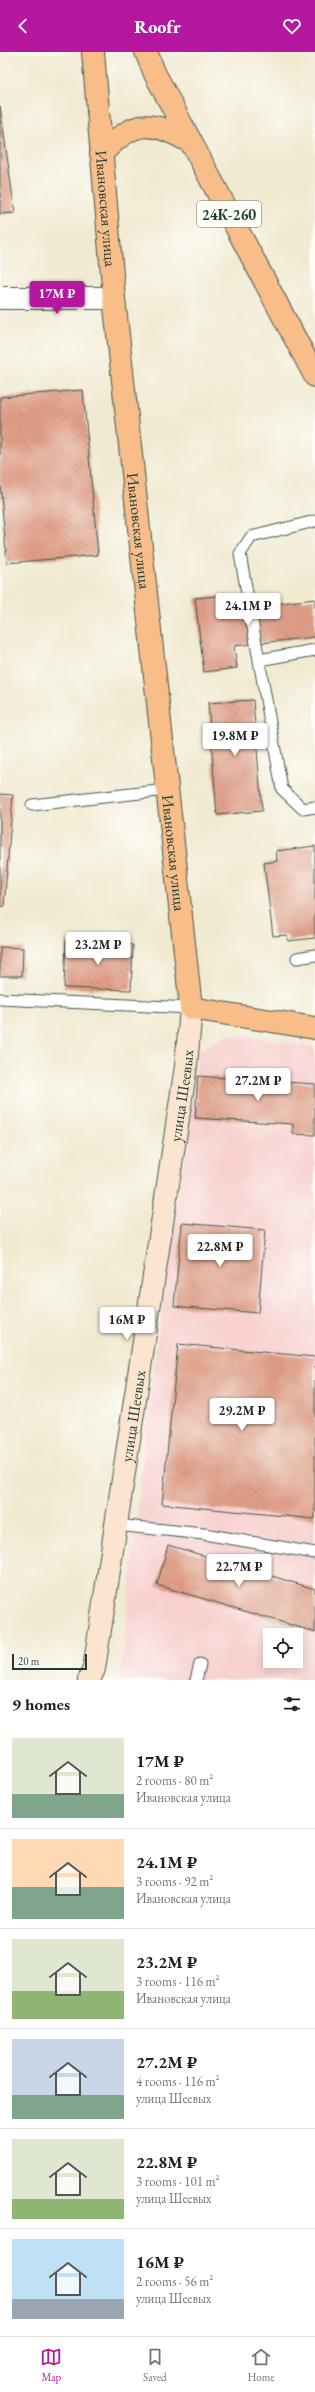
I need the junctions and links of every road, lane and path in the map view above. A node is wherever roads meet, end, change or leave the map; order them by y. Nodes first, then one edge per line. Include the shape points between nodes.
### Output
1 (93, 52) edge
2 (146, 52) edge
3 (192, 143) junction
4 (101, 154) junction
5 (0, 298) edge
6 (114, 298) junction
7 (315, 376) edge
8 (315, 521) edge
9 (315, 650) edge
10 (259, 660) junction
11 (167, 790) junction
12 (32, 805) dead end
13 (315, 807) edge
14 (315, 955) edge
15 (297, 958) dead end
16 (0, 999) edge
17 (191, 1008) junction
18 (315, 1028) edge
19 (116, 1525) junction
20 (315, 1552) edge
21 (200, 1664) dead end
22 (89, 1680) edge
23 (196, 1680) edge

1 - 4 main road, Ивановская улица
2 - 3 main road, 24К-260
3 - 4 main road via 166,128 134,127 120,135
3 - 7 main road, 24К-260
4 - 6 main road, Ивановская улица
5 - 6 street
6 - 11 main road, Ивановская улица
8 - 10 lane via 251,537 240,554
9 - 10 lane
10 - 13 lane via 282,789 303,809
11 - 12 lane
11 - 17 main road, Ивановская улица
14 - 15 lane
16 - 17 lane
17 - 18 main road
17 - 19 main road, улица Шеевых via 189,1048
19 - 20 lane via 204,1534
19 - 22 main road, улица Шеевых via 94,1669
21 - 23 lane

